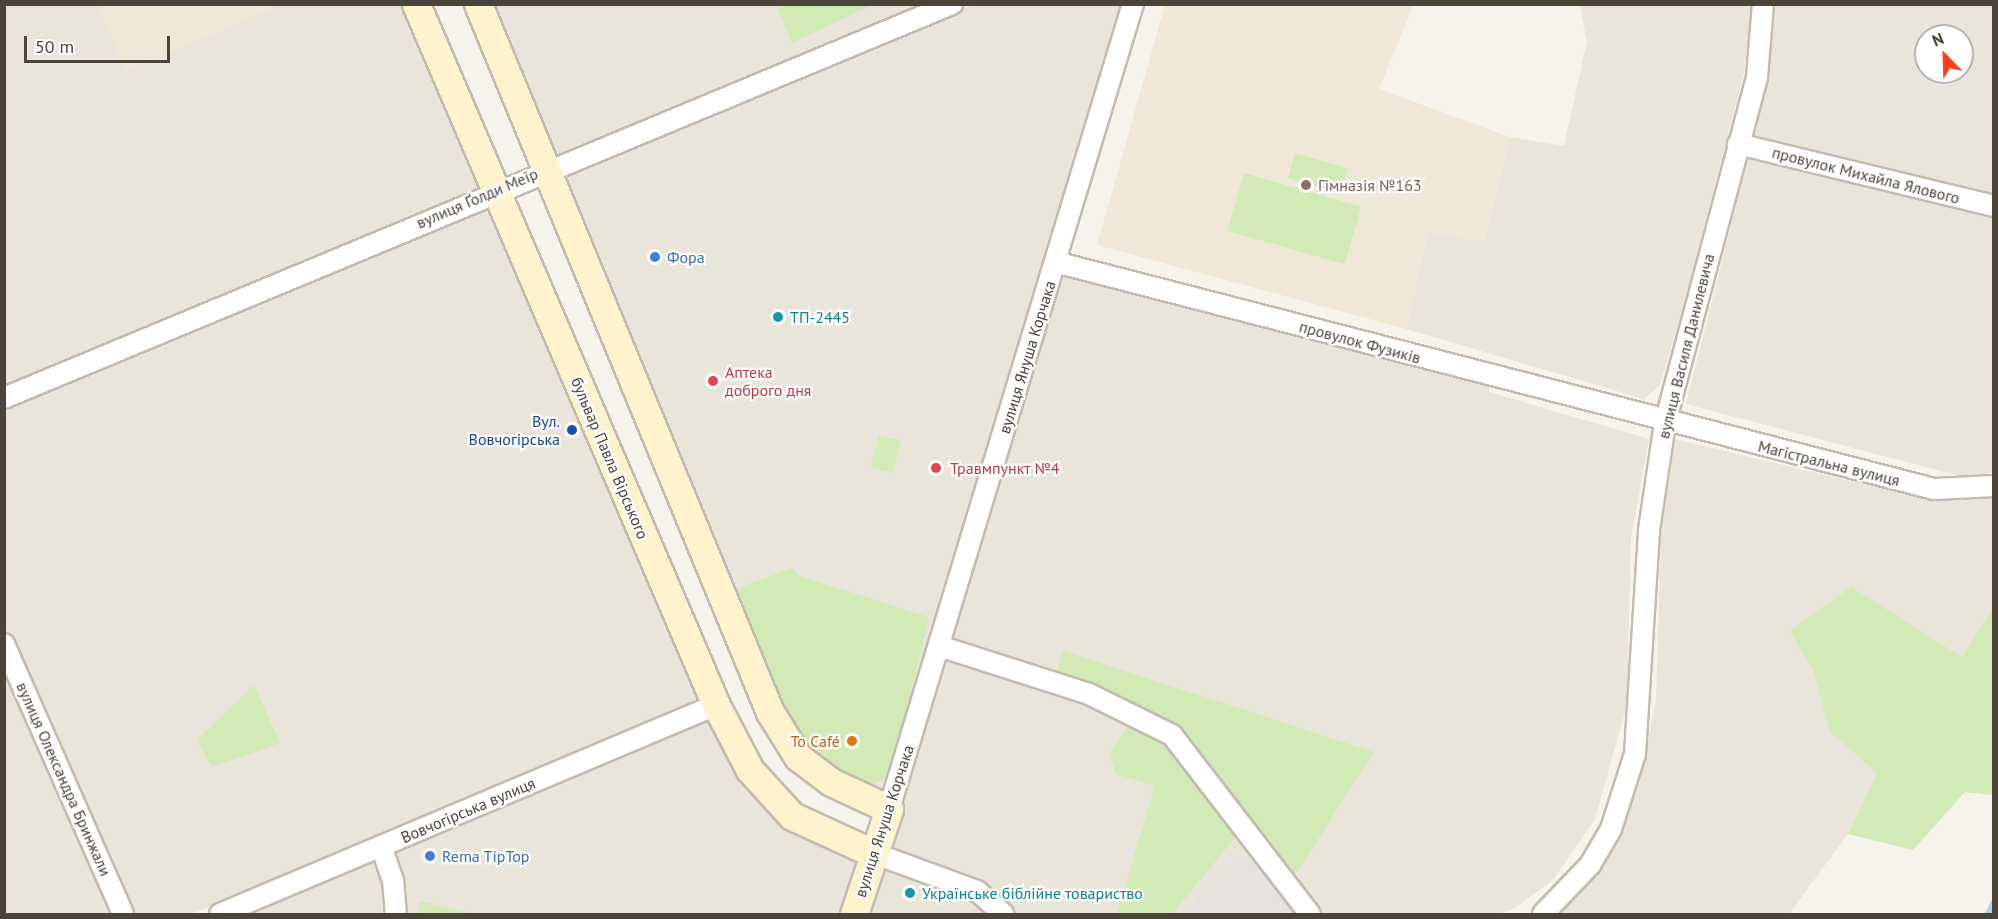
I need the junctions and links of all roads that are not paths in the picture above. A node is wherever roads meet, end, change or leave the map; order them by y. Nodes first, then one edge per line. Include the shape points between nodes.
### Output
1 (416, 4) edge
2 (478, 4) edge
3 (952, 4) edge
4 (1133, 4) edge
5 (1763, 4) edge
6 (1738, 144) junction
7 (546, 170) junction
8 (497, 191) junction
9 (1994, 206) edge
10 (1055, 262) junction
11 (4, 398) edge
12 (1665, 423) junction
13 (1994, 486) edge
14 (4, 644) edge
15 (939, 646) junction
16 (716, 705) junction
17 (889, 809) junction
18 (381, 846) junction
19 (873, 852) junction
20 (123, 915) edge
21 (220, 915) edge
22 (396, 915) edge
23 (854, 915) edge
24 (1003, 915) edge
25 (1310, 915) edge
26 (1543, 915) edge

1 - 8 street, бульвар Павла Вірського
2 - 7 street
3 - 7 street, вулиця Ґолди Меїр
4 - 10 street, вулиця Януша Корчака
5 - 6 street, вулиця Василя Данилевича via 1757,77
6 - 9 street, провулок Михайла Ялового
6 - 12 street, вулиця Василя Данилевича
7 - 8 street, вулиця Ґолди Меїр
7 - 17 street via 770,712 798,757 831,782
8 - 11 street, вулиця Ґолди Меїр
8 - 16 street, бульвар Павла Вірського
10 - 12 street, провулок Фузиків
10 - 15 street, вулиця Януша Корчака
12 - 13 street, Магістральна вулиця via 1934,489
12 - 26 street, вулиця Василя Данилевича via 1649,530 1635,754 1611,829 1590,865
14 - 20 street, вулиця Олександра Бринжали
15 - 17 street, вулиця Януша Корчака
15 - 25 street via 1089,694 1172,735
16 - 18 street, Вовчогірська вулиця
16 - 19 street, бульвар Павла Вірського via 750,770 777,804 816,830
17 - 19 street, вулиця Януша Корчака
18 - 21 street, Вовчогірська вулиця
18 - 22 street via 393,880
19 - 23 street, вулиця Януша Корчака
19 - 24 street via 977,891

